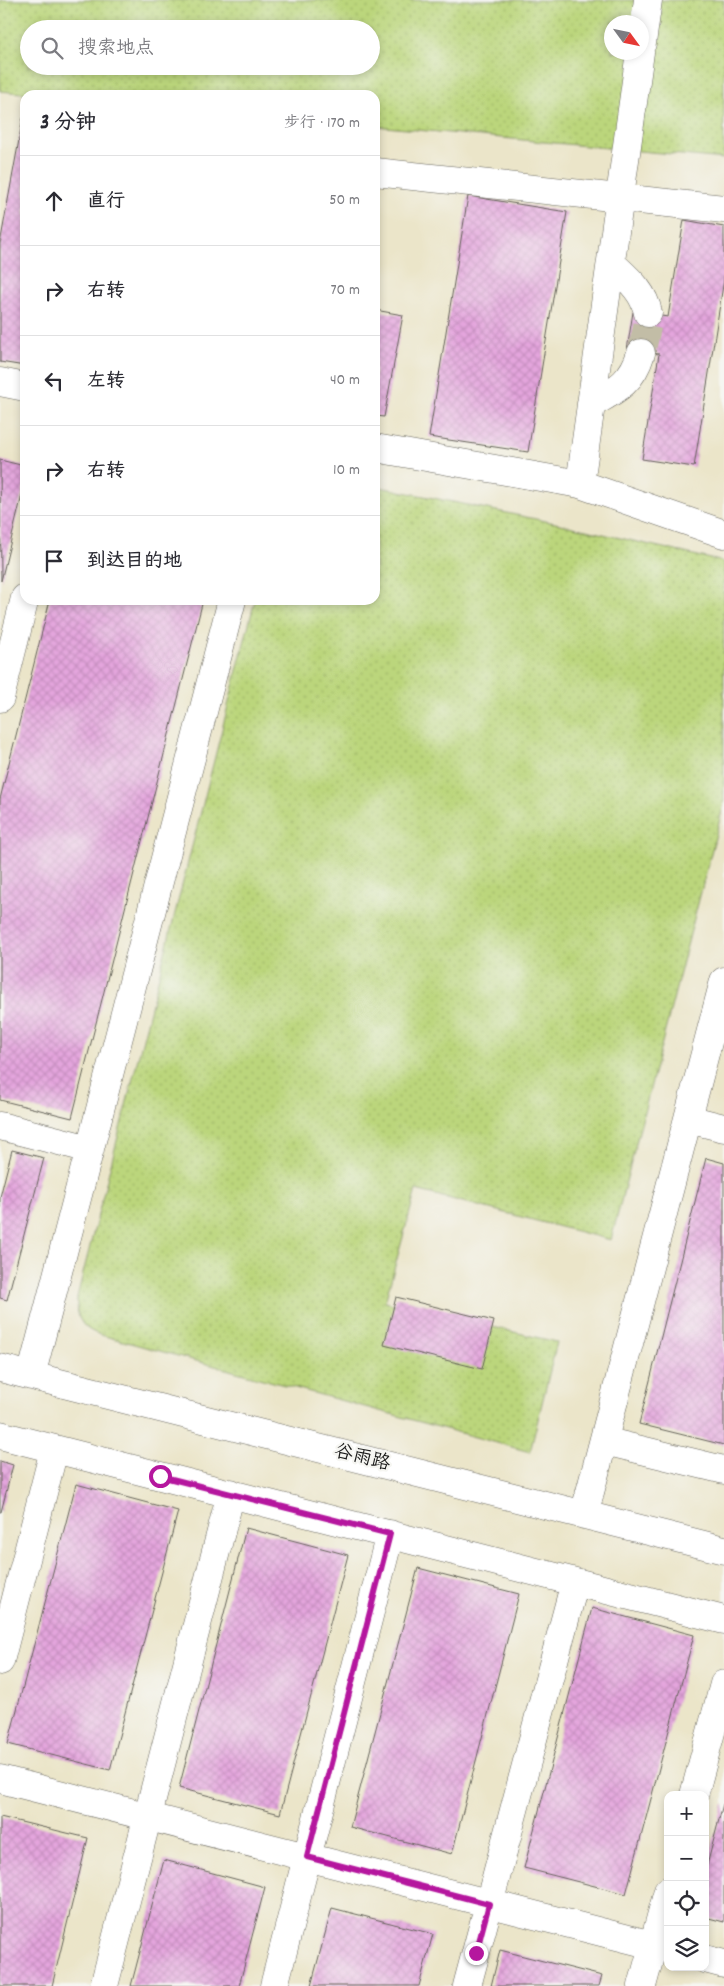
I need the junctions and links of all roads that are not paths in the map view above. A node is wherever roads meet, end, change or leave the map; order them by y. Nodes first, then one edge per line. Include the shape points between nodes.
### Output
1 (648, 0) edge
2 (646, 15) edge
3 (639, 60) edge
4 (380, 173) edge
5 (620, 197) junction
6 (724, 209) edge
7 (611, 263) junction
8 (648, 313) tunnel mouth
9 (641, 353) tunnel mouth
10 (0, 382) edge
11 (20, 386) edge
12 (591, 404) junction
13 (380, 449) edge
14 (580, 484) junction
15 (724, 534) edge
16 (23, 605) edge
17 (231, 605) edge
18 (0, 698) edge
19 (724, 981) edge
20 (688, 1119) junction
21 (0, 1126) edge
22 (724, 1128) edge
23 (90, 1149) junction
24 (0, 1368) edge
25 (31, 1376) junction
26 (0, 1435) edge
27 (604, 1441) junction
28 (54, 1450) junction
29 (724, 1470) edge
30 (231, 1493) junction
31 (584, 1515) junction
32 (390, 1534) junction
33 (724, 1550) edge
34 (575, 1582) junction
35 (724, 1620) edge
36 (0, 1661) edge
37 (724, 1684) edge
38 (0, 1779) edge
39 (695, 1791) edge
40 (148, 1816) junction
41 (307, 1857) junction
42 (489, 1904) junction
43 (664, 1919) edge
44 (660, 1947) edge
45 (709, 1960) edge
46 (724, 1964) edge
47 (104, 1986) edge
48 (274, 1986) edge
49 (467, 1986) edge
50 (642, 1986) edge

1 - 2 street
3 - 5 street
4 - 5 street
5 - 6 street
5 - 7 street
7 - 8 street via 638,288
7 - 12 street
9 - 12 street via 638,365 626,383
10 - 11 street
12 - 14 street
13 - 14 street
14 - 15 street
16 - 18 street
17 - 23 street
19 - 20 street
20 - 22 street
20 - 27 street
21 - 23 street
23 - 25 street
24 - 25 street, 谷雨路
25 - 31 street, 谷雨路
26 - 28 street
27 - 29 street
27 - 31 street
28 - 30 street
28 - 36 street
30 - 32 street
30 - 40 street
31 - 33 street, 谷雨路
32 - 34 street
32 - 41 street
34 - 35 street
34 - 42 street
37 - 39 street
38 - 40 street
40 - 41 street
40 - 47 street
41 - 42 street
41 - 48 street
42 - 44 street
42 - 49 street
43 - 44 street
44 - 50 street
45 - 46 street

